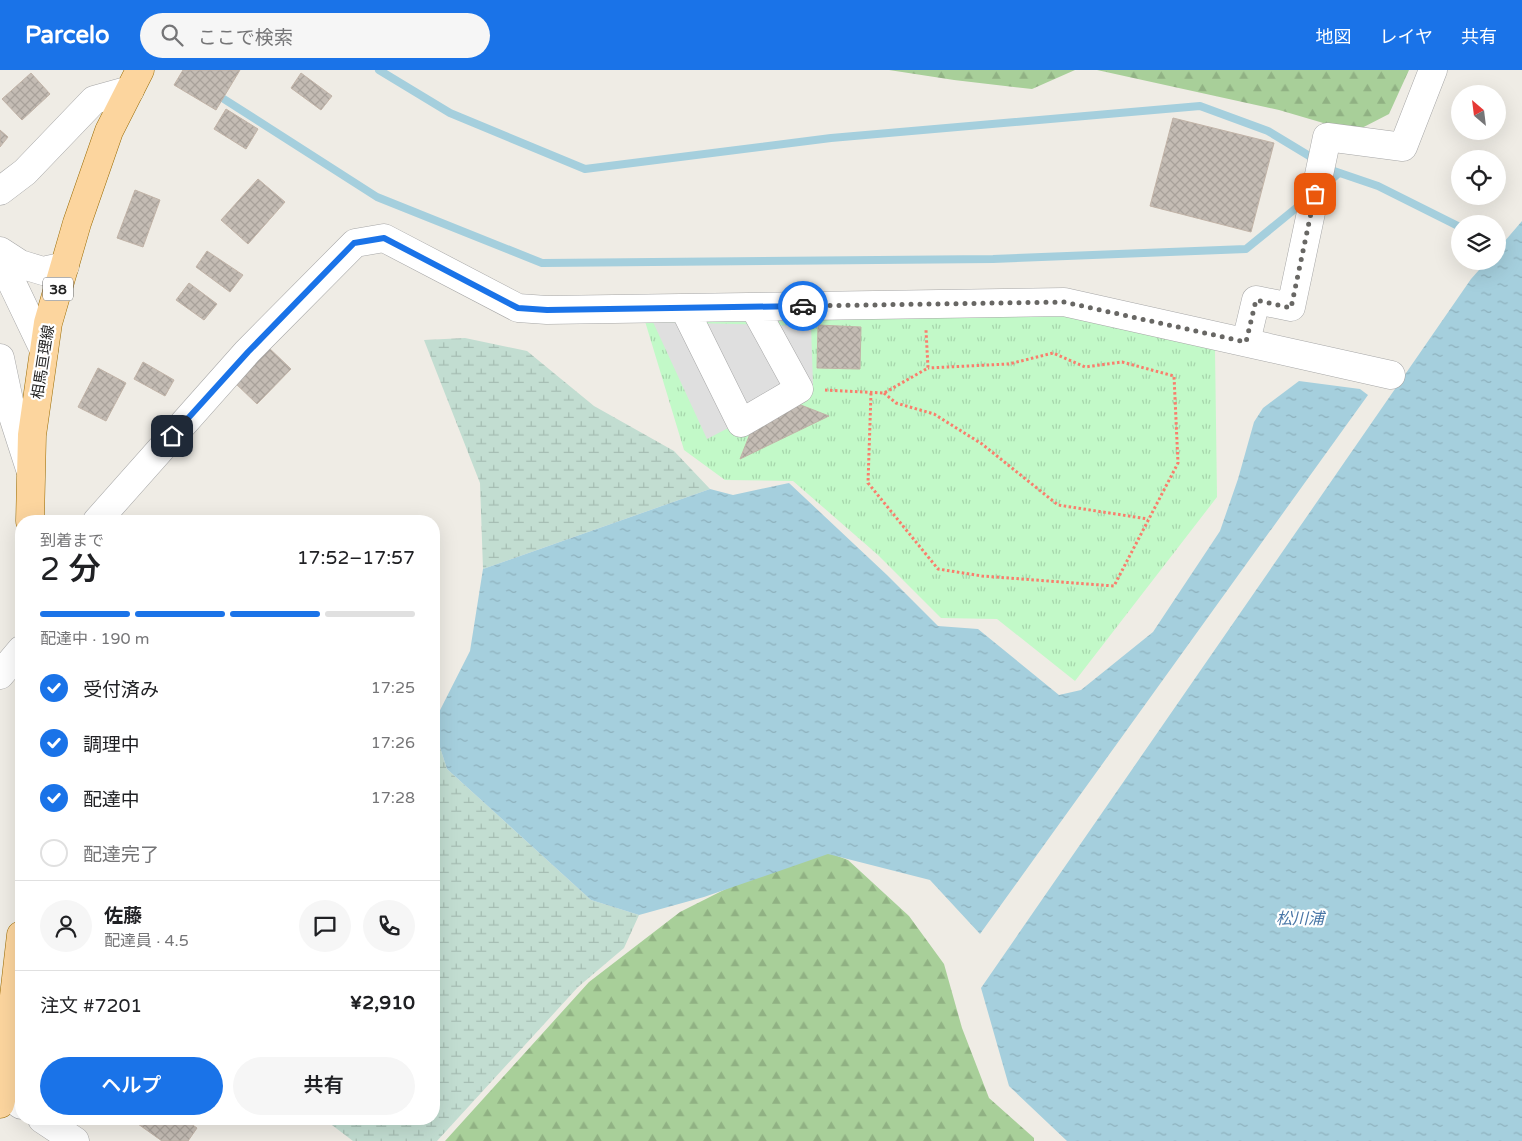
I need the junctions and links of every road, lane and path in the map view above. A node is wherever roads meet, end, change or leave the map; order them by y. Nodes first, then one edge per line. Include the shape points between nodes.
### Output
1 (1434, 70) edge
2 (135, 80) edge
3 (0, 190) edge
4 (0, 251) edge
5 (0, 258) edge
6 (65, 266) junction
7 (924, 304) junction
8 (754, 307) junction
9 (684, 308) junction
10 (1246, 342) junction
11 (44, 350) junction
12 (0, 358) edge
13 (928, 368) junction
14 (1391, 375) dead end
15 (799, 389) junction
16 (871, 393) junction
17 (884, 393) junction
18 (31, 472) junction
19 (30, 515) edge
20 (102, 515) edge
21 (1148, 519) junction
22 (15, 657) edge
23 (0, 675) edge
24 (15, 1011) edge
25 (8, 1100) edge
26 (51, 1125) edge
27 (75, 1141) edge

1 - 10 street via 1403,147 1327,137 1291,308 1256,300
2 - 3 street via 94,100 24,172
2 - 6 main road, 相馬亘理線 / 38 via 109,131
4 - 6 street via 20,264 43,271
5 - 11 street
6 - 11 main road, 相馬亘理線 / 38
7 - 8 street
7 - 10 street via 1064,302
7 - 13 path
8 - 9 street
8 - 15 street
9 - 15 street via 741,423
9 - 20 street via 518,308 384,238 354,243 248,352
10 - 14 street
11 - 18 main road, 相馬亘理線 / 38 via 32,435
12 - 18 street via 11,410
13 - 17 path
13 - 21 path via 1009,364 1053,353 1085,367 1122,362 1174,376 1178,462
15 - 16 path
16 - 17 path
16 - 21 path via 868,483 938,569 982,576 1114,586
17 - 21 path via 896,403 934,414 982,444 1058,505
18 - 19 main road, 相馬亘理線 / 38
22 - 23 street
24 - 25 main road
26 - 27 street

